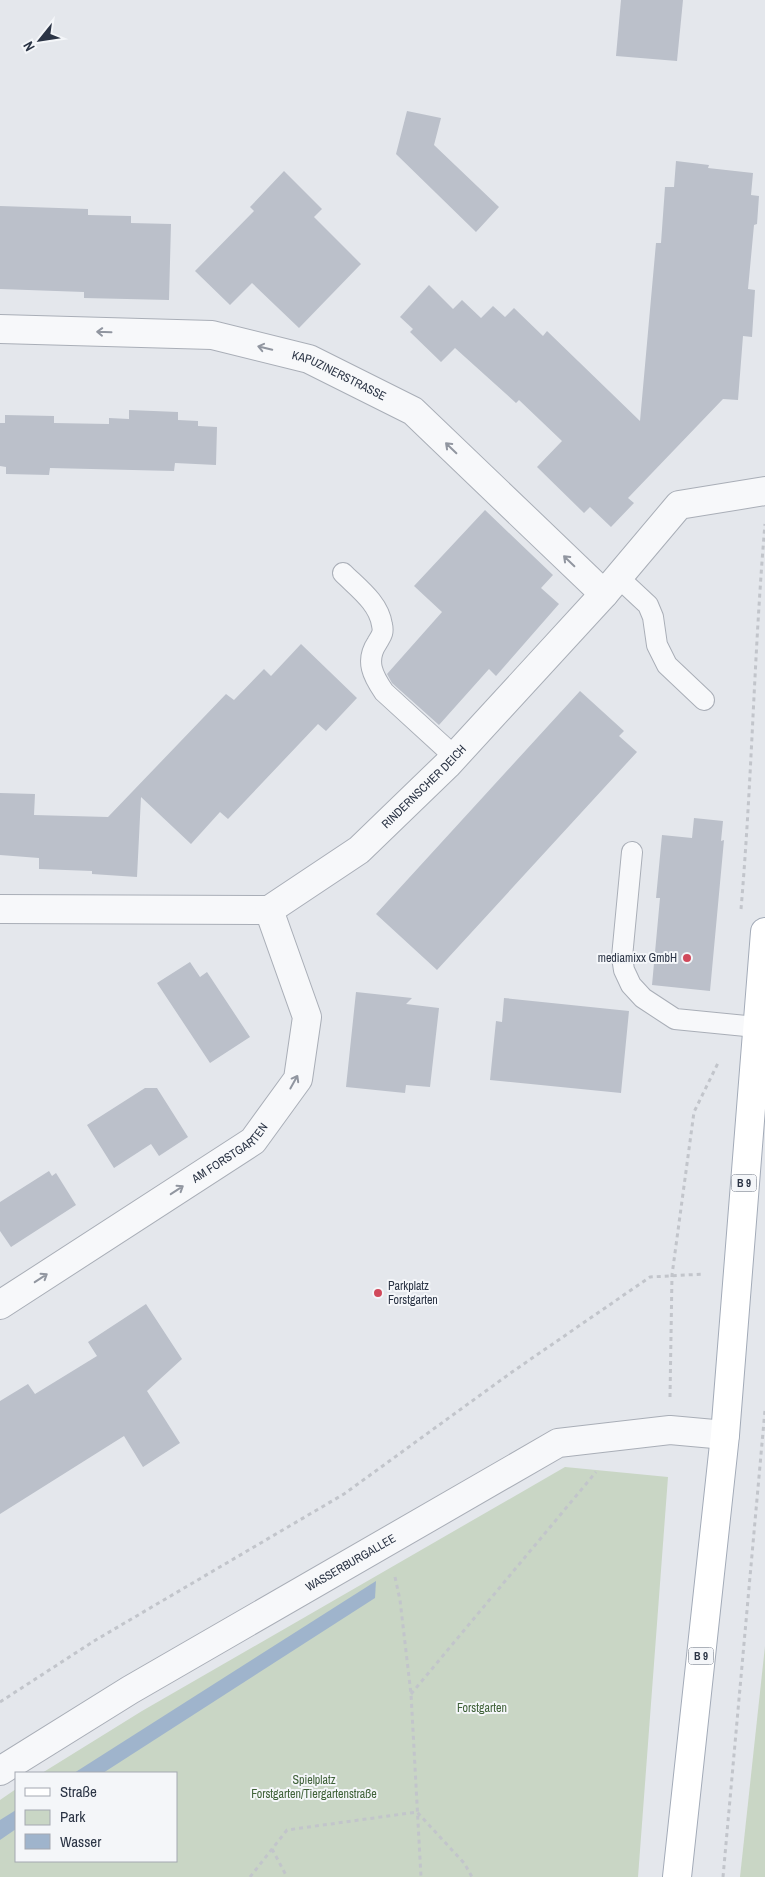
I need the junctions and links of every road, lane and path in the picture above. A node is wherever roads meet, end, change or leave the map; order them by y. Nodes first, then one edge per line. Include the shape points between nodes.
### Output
1 (0, 328) edge
2 (765, 491) edge
3 (765, 524) edge
4 (343, 574) dead end
5 (611, 586) junction
6 (704, 700) dead end
7 (455, 757) junction
8 (632, 852) dead end
9 (0, 909) edge
10 (741, 909) dead end
11 (269, 910) junction
12 (765, 932) edge
13 (744, 1026) junction
14 (737, 1275) junction
15 (672, 1276) junction
16 (0, 1305) edge
17 (765, 1410) edge
18 (670, 1430) junction
19 (725, 1435) junction
20 (600, 1467) dead end
21 (383, 1543) junction
22 (411, 1694) junction
23 (0, 1702) edge
24 (0, 1771) edge
25 (417, 1812) junction
26 (272, 1849) junction
27 (250, 1877) edge
28 (287, 1877) edge
29 (421, 1877) edge
30 (472, 1877) edge
31 (677, 1877) edge
32 (723, 1877) edge

5 -> 1 street, KAPUZINERSTRASSE via 413,411 309,359 212,336
2 - 5 street, RINDERNSCHER DEICH via 679,505
3 - 10 path
4 - 7 lane via 370,600 382,626 382,635 371,655 370,667 375,680
5 - 6 lane via 648,604 657,645 667,665
5 - 7 street, RINDERNSCHER DEICH
7 - 11 street, RINDERNSCHER DEICH via 359,850
8 - 13 lane via 622,957 631,985 643,998 675,1019
9 - 11 street
16 -> 11 street, AM FORSTGARTEN via 253,1141 298,1079 306,1017
12 - 13 main road, B 9
13 - 14 main road, B 9
13 - 15 path via 719,1062 694,1112
14 - 15 path
14 - 19 main road, B 9
15 - 18 path
15 - 23 path via 650,1277 344,1494 94,1641
17 - 32 path
18 - 19 street, WASSERBURGALLEE
18 - 21 street, WASSERBURGALLEE via 558,1443
19 - 31 main road, B 9
20 - 22 path
21 - 22 path via 400,1600
21 - 24 street, WASSERBURGALLEE via 130,1690
22 - 25 path
25 - 26 path via 287,1830
25 - 29 path
25 - 30 path via 464,1863
26 - 27 path
26 - 28 path

